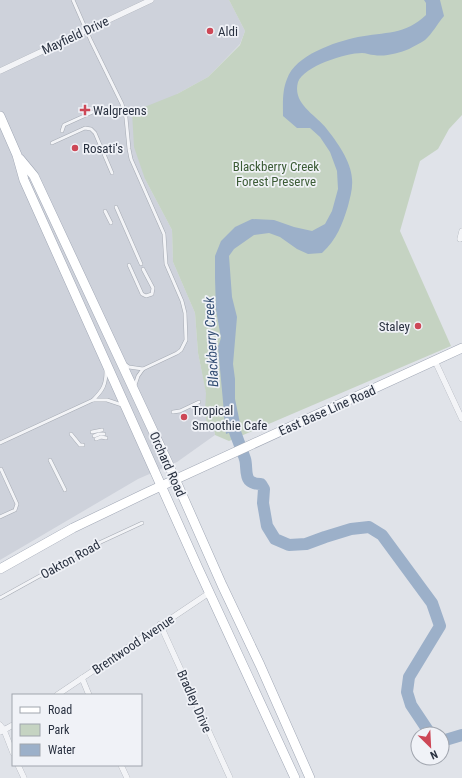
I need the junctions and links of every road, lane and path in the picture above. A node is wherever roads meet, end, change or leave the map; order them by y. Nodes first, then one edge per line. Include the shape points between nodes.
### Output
1 (73, 0) edge
2 (150, 0) edge
3 (86, 30) junction
4 (0, 71) edge
5 (100, 113) dead end
6 (0, 116) edge
7 (62, 130) dead end
8 (52, 143) dead end
9 (17, 155) junction
10 (112, 173) dead end
11 (116, 206) dead end
12 (105, 211) dead end
13 (111, 223) dead end
14 (462, 232) edge
15 (460, 239) dead end
16 (141, 264) dead end
17 (129, 265) dead end
18 (143, 269) dead end
19 (462, 348) edge
20 (120, 360) junction
21 (435, 361) junction
22 (107, 364) junction
23 (143, 369) junction
24 (134, 389) junction
25 (93, 400) junction
26 (199, 402) dead end
27 (125, 406) junction
28 (173, 412) dead end
29 (462, 419) edge
30 (102, 430) dead end
31 (71, 434) dead end
32 (105, 436) dead end
33 (80, 438) dead end
34 (76, 442) junction
35 (0, 443) edge
36 (83, 444) dead end
37 (50, 460) dead end
38 (1, 469) dead end
39 (175, 479) junction
40 (161, 485) junction
41 (65, 490) dead end
42 (0, 517) edge
43 (142, 523) dead end
44 (0, 569) edge
45 (209, 593) junction
46 (0, 598) edge
47 (160, 624) junction
48 (82, 678) junction
49 (58, 694) edge
50 (89, 694) edge
51 (12, 725) edge
52 (1, 729) edge
53 (12, 751) edge
54 (18, 766) edge
55 (121, 766) edge
56 (24, 778) edge
57 (127, 778) edge
58 (230, 778) edge
59 (295, 778) edge
60 (310, 778) edge

1 - 3 lane
2 - 3 street, Mayfield Drive
3 - 4 street, Mayfield Drive
3 - 23 lane via 125,112 131,159 164,234 166,264 185,313 186,340 181,350
5 - 7 lane via 95,111 64,125
6 - 9 main road, Orchard Road
8 - 10 lane via 85,128 91,129
9 - 20 main road, Orchard Road via 34,176
9 - 22 main road, Orchard Road via 24,180
11 - 16 lane
12 - 13 lane
14 - 15 street
17 - 18 lane via 142,294 146,296 152,294 153,288
19 - 21 main road, East Base Line Road
20 - 23 lane via 129,367
20 - 24 main road, Orchard Road
21 - 29 street
21 - 39 main road, East Base Line Road
22 - 25 lane via 106,382 102,391
22 - 27 main road, Orchard Road
23 - 24 lane
24 - 39 main road, Orchard Road
25 - 27 lane via 107,400
25 - 35 lane
26 - 28 lane
27 - 40 main road, Orchard Road
30 - 32 lane via 97,430 94,436
31 - 34 lane
33 - 34 lane
34 - 36 lane
37 - 41 lane
38 - 42 lane via 17,504 14,510
39 - 40 main road, East Base Line Road
39 - 60 main road, Orchard Road
40 - 44 main road, East Base Line Road via 73,528
40 - 45 main road, Orchard Road
43 - 46 lane, Oakton Road via 101,542
45 - 47 street, Brentwood Avenue
45 - 59 main road, Orchard Road
47 - 48 street, Brentwood Avenue
47 - 58 street, Bradley Drive
48 - 49 street, Brentwood Avenue
48 - 50 street
51 - 52 street
52 - 53 street
54 - 56 street
55 - 57 street

